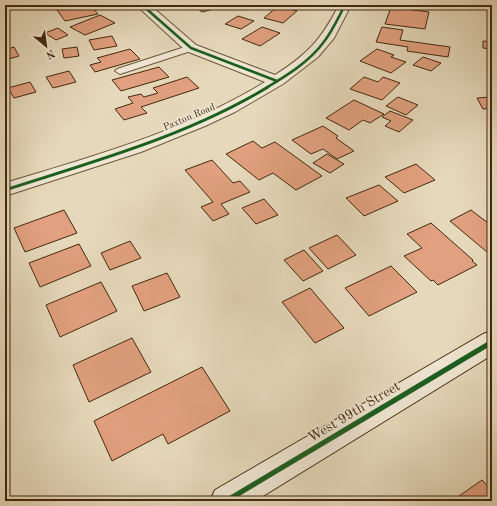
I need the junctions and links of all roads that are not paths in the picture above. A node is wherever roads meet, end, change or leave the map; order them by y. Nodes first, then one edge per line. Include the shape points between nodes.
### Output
1 (142, 5) edge
2 (345, 5) edge
3 (191, 48) junction
4 (120, 71) dead end
5 (278, 81) junction
6 (5, 190) edge
7 (492, 342) edge
8 (226, 501) edge

1 - 3 street
2 - 5 street, Paxton Road via 321,46
3 - 4 lane
3 - 5 street
5 - 6 street, Paxton Road via 209,119
7 - 8 street, West 99th Street

